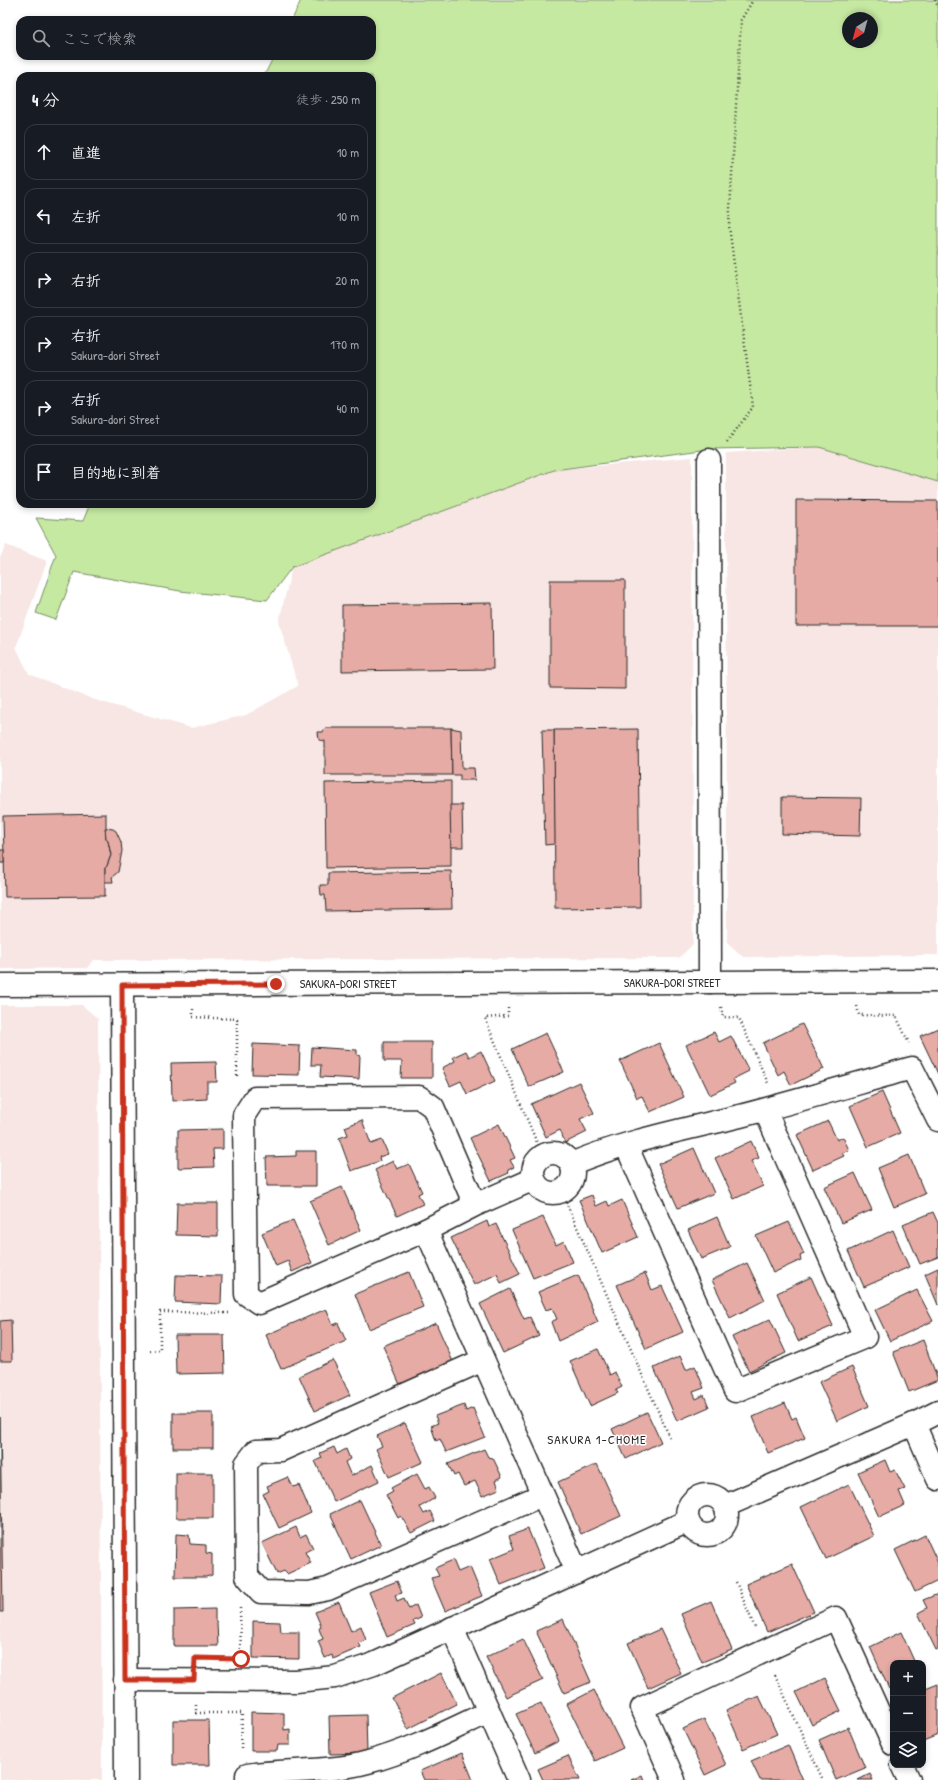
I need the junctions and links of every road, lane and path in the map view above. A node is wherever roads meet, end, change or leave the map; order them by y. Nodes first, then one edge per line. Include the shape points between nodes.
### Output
1 (753, 0) edge
2 (935, 0) edge
3 (938, 6) edge
4 (709, 460) joint
5 (938, 981) edge
6 (0, 985) edge
7 (122, 985) junction
8 (715, 991) junction
9 (856, 1000) dead end
10 (508, 1002) dead end
11 (192, 1003) dead end
12 (912, 1068) junction
13 (771, 1108) junction
14 (244, 1115) junction
15 (938, 1120) edge
16 (626, 1145) junction
17 (542, 1155) junction
18 (571, 1164) junction
19 (534, 1179) junction
20 (561, 1191) junction
21 (475, 1204) junction
22 (426, 1230) junction
23 (259, 1303) junction
24 (145, 1351) dead end
25 (483, 1360) junction
26 (938, 1412) edge
27 (914, 1424) junction
28 (670, 1438) dead end
29 (938, 1479) edge
30 (542, 1495) junction
31 (725, 1506) junction
32 (688, 1521) junction
33 (577, 1572) junction
34 (246, 1576) junction
35 (736, 1582) dead end
36 (452, 1628) junction
37 (765, 1652) junction
38 (241, 1659) dead end
39 (125, 1680) junction
40 (195, 1699) dead end
41 (489, 1712) junction
42 (890, 1737) edge
43 (903, 1768) edge
44 (247, 1778) edge
45 (126, 1780) edge
46 (519, 1780) edge
47 (674, 1780) edge
48 (823, 1780) edge
49 (909, 1780) edge

1 - 4 path via 741,20 729,226 753,408 722,448
2 - 3 path
4 - 8 street
5 - 8 street, SAKURA-DORI STREET
6 - 7 street, SAKURA-DORI STREET
7 - 8 street, SAKURA-DORI STREET
7 - 39 street
8 - 13 path via 723,1017 739,1018
9 - 12 path via 859,1015 896,1016 916,1058
10 - 17 path via 508,1016 485,1018
11 - 14 path via 194,1017 237,1018 237,1089
12 - 13 street
12 - 15 street
13 - 16 street
13 - 16 street via 865,1337 736,1391
14 - 21 street via 255,1098 419,1097 434,1107
14 - 23 street via 246,1294
16 - 18 street
17 - 18 street via 555,1152
17 - 19 street via 534,1166
18 - 20 street via 573,1170 570,1182
19 - 20 street via 537,1185 548,1192
19 - 21 street
20 - 28 path
21 - 22 street
22 - 23 street
22 - 25 street
23 - 24 path via 235,1313 160,1312 160,1350
25 - 30 street
25 - 34 street via 281,1450 256,1450 246,1464
26 - 27 street
27 - 29 street
27 - 31 street
30 - 33 street
30 - 34 street via 328,1589 309,1593 261,1592
31 - 32 street via 716,1497 702,1495 691,1502
31 - 32 street via 727,1519 715,1533 708,1535 696,1531
32 - 33 street
33 - 36 street
34 - 38 path via 240,1603
35 - 37 path
36 - 39 street via 374,1664 335,1677 296,1681
36 - 41 street
37 - 42 street via 836,1618
37 - 47 street via 642,1708
37 - 48 path
39 - 45 street
40 - 44 path via 196,1713 242,1713 241,1762
41 - 44 street via 404,1750 368,1762 322,1770 272,1771
41 - 46 street
43 - 49 street

